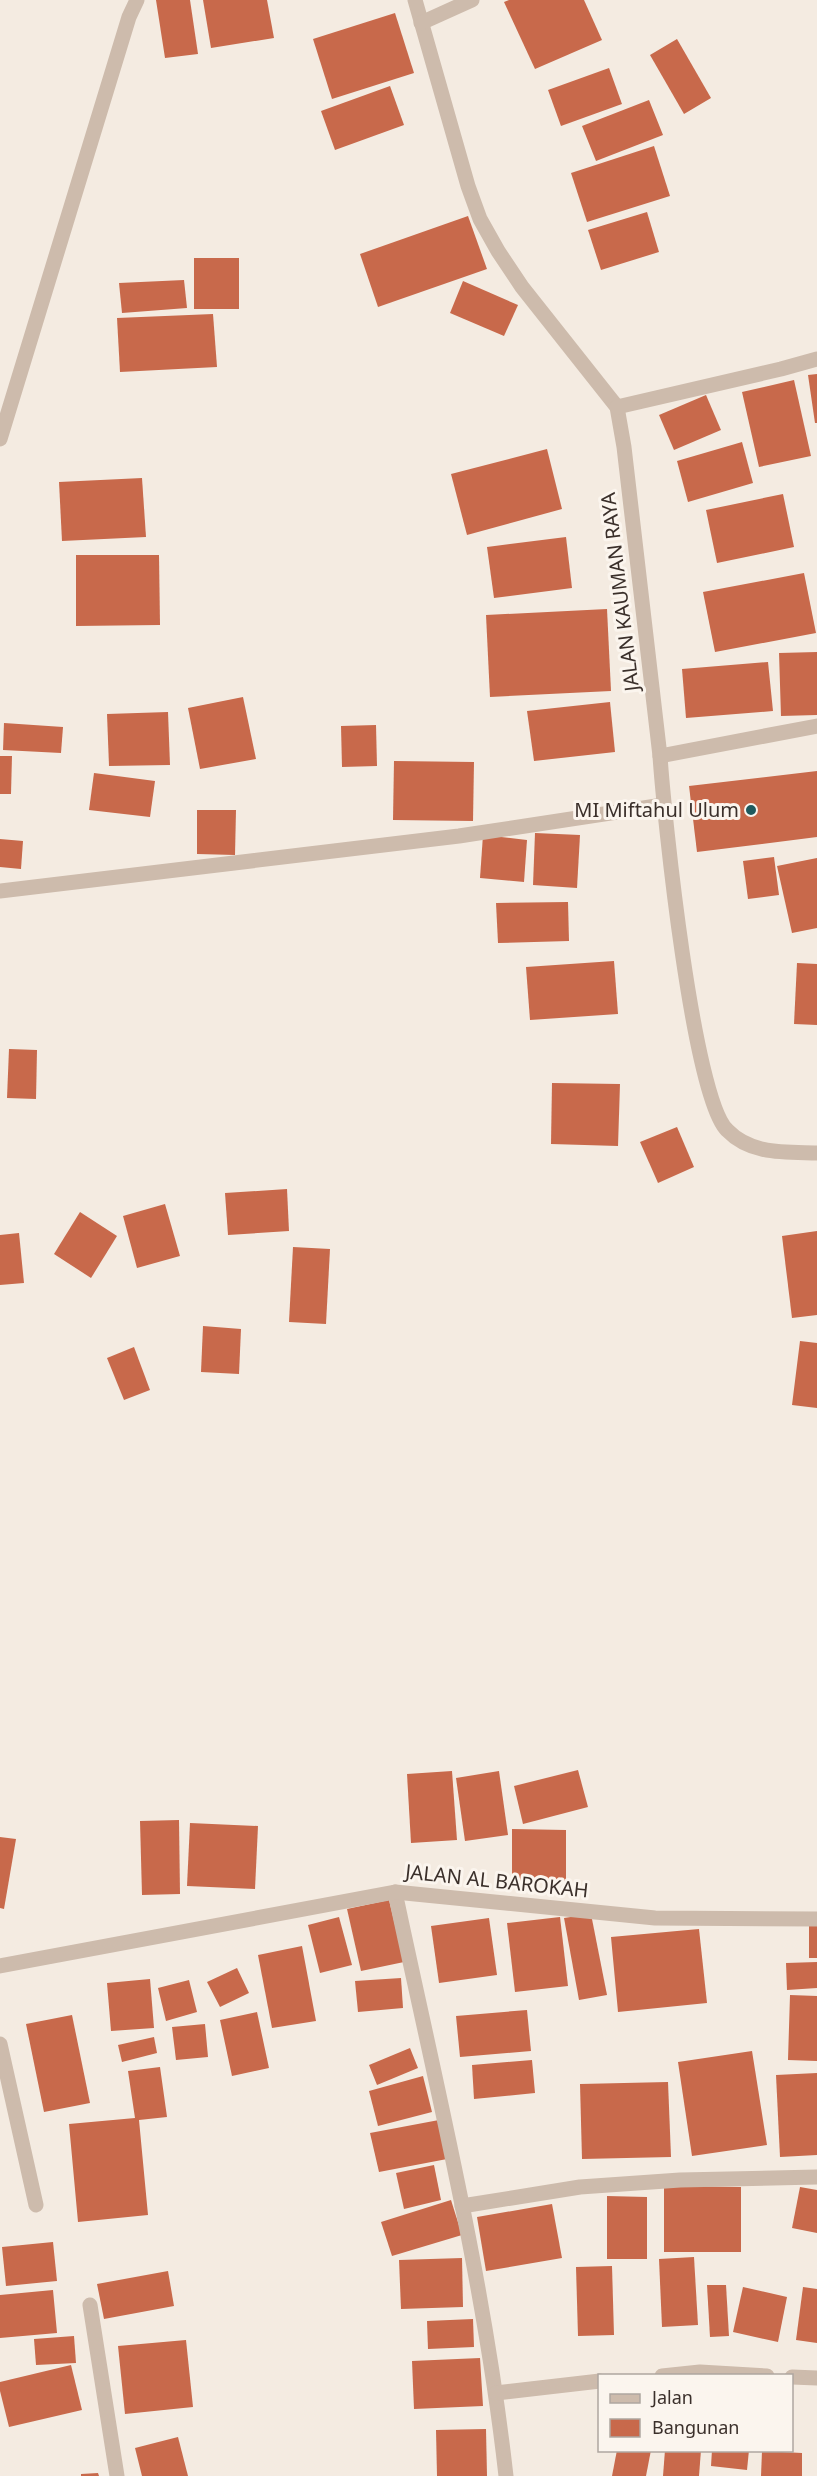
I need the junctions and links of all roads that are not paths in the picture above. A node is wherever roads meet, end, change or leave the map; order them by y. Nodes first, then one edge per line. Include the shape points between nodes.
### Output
1 (137, 0) edge
2 (415, 0) edge
3 (472, 0) edge
4 (422, 23) junction
5 (817, 358) edge
6 (617, 407) junction
7 (0, 439) edge
8 (817, 726) edge
9 (660, 756) junction
10 (663, 805) junction
11 (0, 891) edge
12 (817, 1153) edge
13 (395, 1892) junction
14 (817, 1919) edge
15 (0, 1966) edge
16 (0, 2044) edge
17 (817, 2177) edge
18 (36, 2205) dead end
19 (462, 2206) junction
20 (90, 2304) dead end
21 (681, 2374) edge
22 (734, 2374) edge
23 (793, 2377) edge
24 (817, 2378) edge
25 (598, 2382) edge
26 (496, 2393) junction
27 (117, 2476) edge
28 (506, 2476) edge

1 - 7 street
2 - 4 street, JALAN KAUMAN RAYA
3 - 4 street
4 - 6 street, JALAN KAUMAN RAYA via 480,219 522,287
5 - 6 street
6 - 9 street, JALAN KAUMAN RAYA
8 - 9 street
9 - 10 street, JALAN KAUMAN RAYA
10 - 11 street via 459,836
10 - 12 street, JALAN KAUMAN RAYA via 696,1028 714,1108 725,1129 744,1143 768,1151
13 - 14 street, JALAN AL BAROKAH via 655,1918
13 - 15 street, JALAN AL BAROKAH
13 - 19 street
16 - 18 street
17 - 19 street via 580,2187
19 - 26 street
20 - 27 street
21 - 22 street
23 - 24 street
25 - 26 street
26 - 28 street

